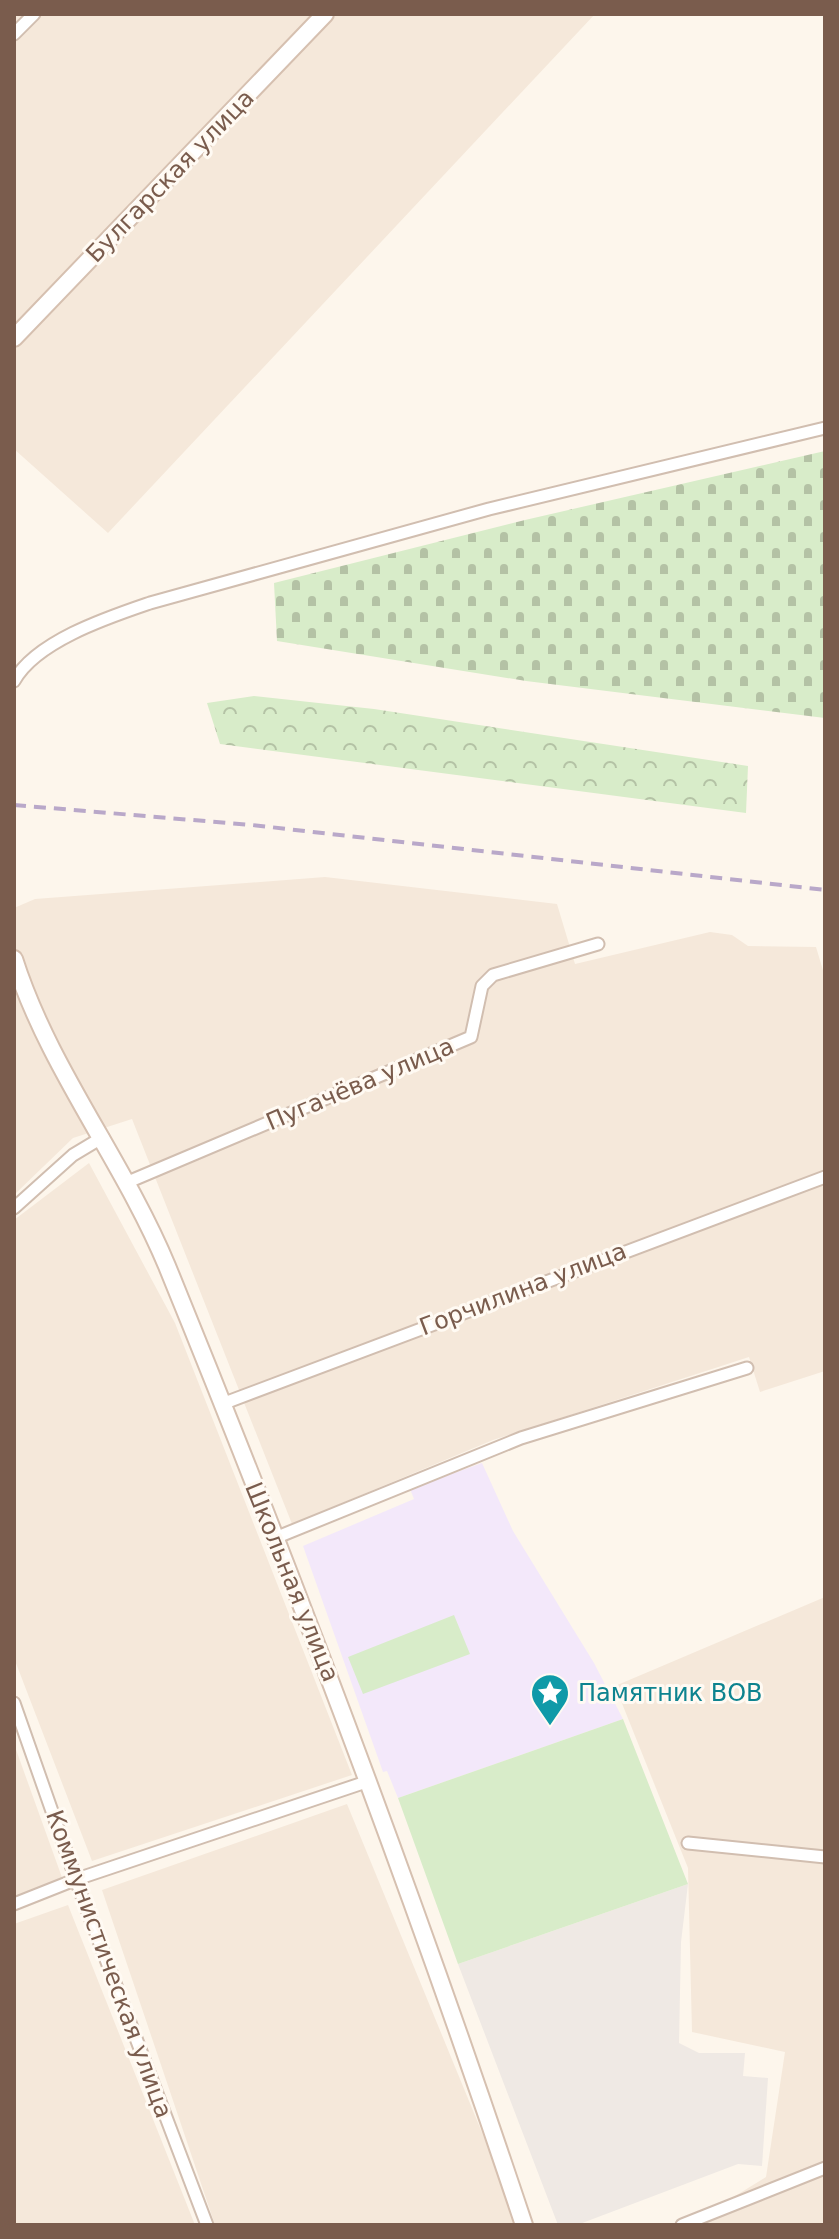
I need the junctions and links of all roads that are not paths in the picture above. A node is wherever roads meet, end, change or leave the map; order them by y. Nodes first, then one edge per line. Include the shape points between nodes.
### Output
1 (34, 14) edge
2 (325, 14) edge
3 (14, 34) edge
4 (14, 338) edge
5 (825, 428) edge
6 (14, 681) edge
7 (598, 944) dead end
8 (14, 959) edge
9 (103, 1137) junction
10 (825, 1177) edge
11 (128, 1182) junction
12 (14, 1208) edge
13 (747, 1368) dead end
14 (222, 1404) junction
15 (275, 1538) junction
16 (14, 1703) edge
17 (366, 1782) junction
18 (688, 1843) dead end
19 (825, 1857) edge
20 (77, 1879) junction
21 (14, 1904) edge
22 (825, 2168) edge
23 (207, 2225) edge
24 (524, 2225) edge
25 (682, 2225) edge

1 - 3 street
2 - 4 street, Булгарская улица
5 - 6 street via 489,509 150,603 66,638
7 - 11 street, Пугачёва улица via 493,975 482,986 471,1037
8 - 9 street, Школьная улица via 38,1021
9 - 11 street, Школьная улица
9 - 12 street via 73,1155
10 - 14 street, Горчилина улица
11 - 14 street, Школьная улица
13 - 15 street via 521,1438
14 - 15 street, Школьная улица
15 - 17 street, Школьная улица
16 - 20 street, Коммунистическая улица
17 - 20 street
17 - 24 street, Школьная улица
18 - 19 street
20 - 21 street
20 - 23 street, Коммунистическая улица
22 - 25 street

